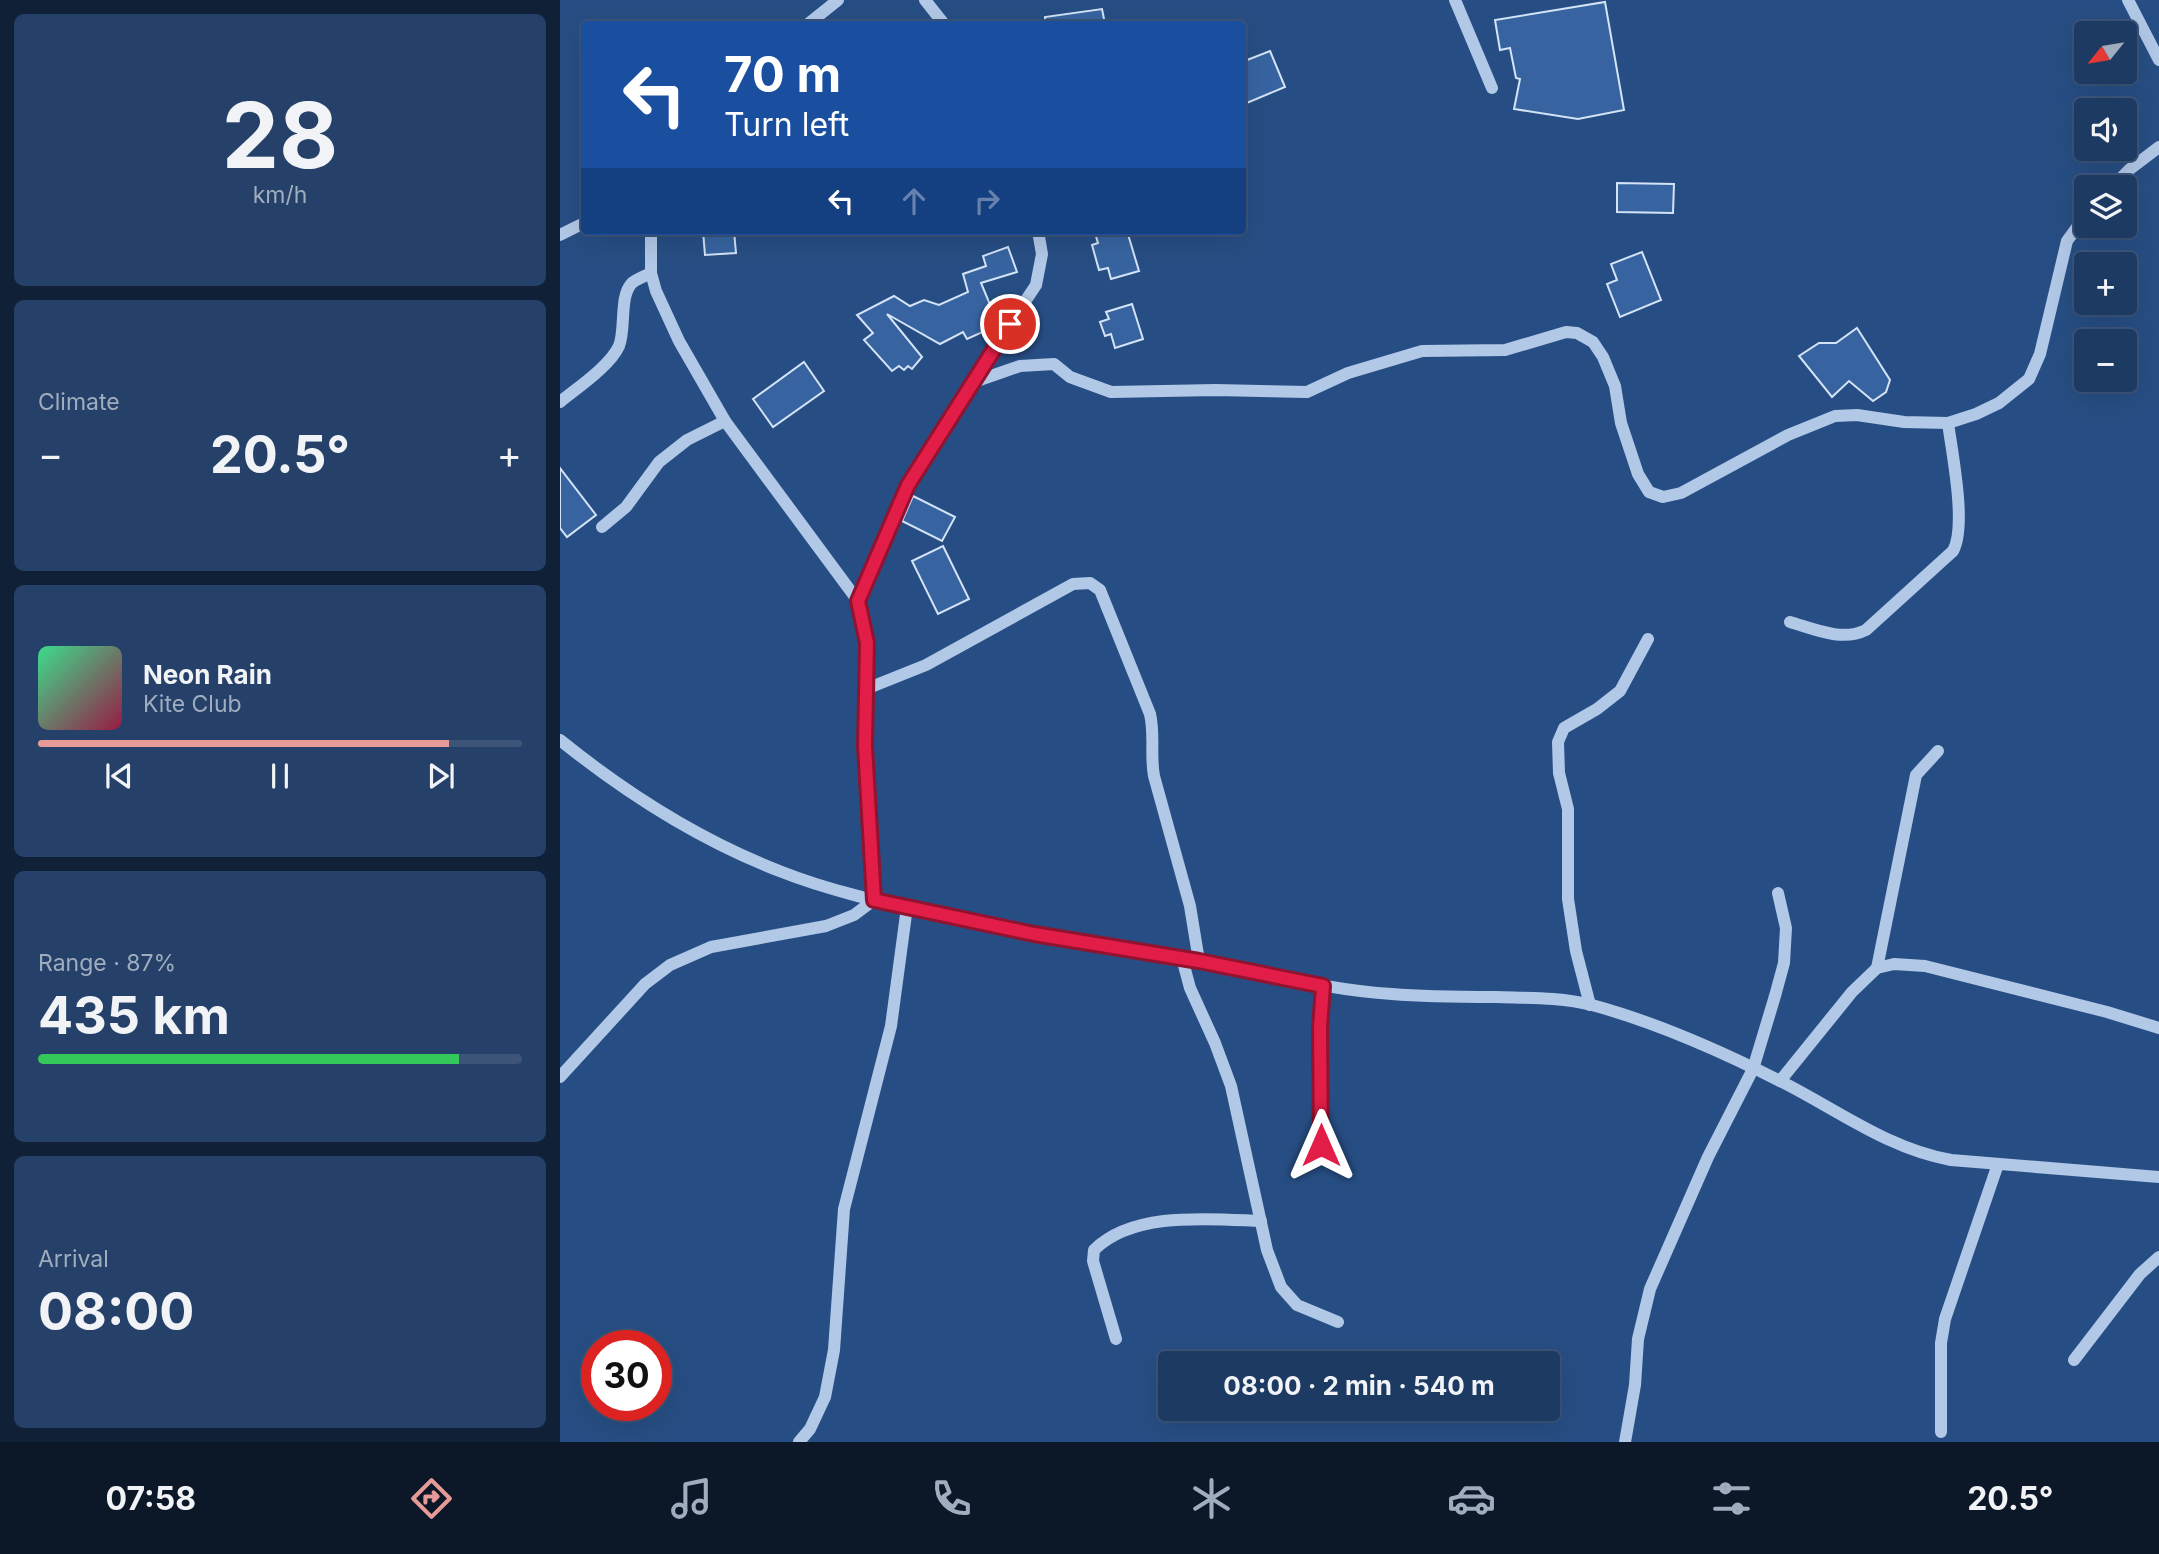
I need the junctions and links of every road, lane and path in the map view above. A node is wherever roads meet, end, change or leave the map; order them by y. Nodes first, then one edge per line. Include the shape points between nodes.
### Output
1 (838, 0) edge
2 (925, 0) edge
3 (1455, 0) edge
4 (2128, 0) edge
5 (812, 21) edge
6 (942, 21) edge
7 (2159, 60) edge
8 (1492, 88) dead end
9 (2159, 147) edge
10 (2124, 175) edge
11 (581, 224) edge
12 (2074, 231) edge
13 (560, 234) edge
14 (651, 235) edge
15 (1039, 235) edge
16 (651, 273) junction
17 (971, 383) junction
18 (560, 402) edge
19 (725, 421) junction
20 (1948, 423) junction
21 (602, 527) dead end
22 (858, 601) junction
23 (1790, 622) dead end
24 (1648, 639) dead end
25 (866, 689) junction
26 (560, 740) edge
27 (1938, 751) dead end
28 (1779, 893) dead end
29 (874, 900) junction
30 (907, 907) junction
31 (1182, 958) junction
32 (1199, 961) junction
33 (1877, 968) junction
34 (1323, 986) junction
35 (1590, 1005) junction
36 (2159, 1028) edge
37 (1753, 1069) junction
38 (560, 1077) edge
39 (1780, 1081) junction
40 (1321, 1145) dead end
41 (1998, 1164) junction
42 (2159, 1177) edge
43 (1261, 1221) junction
44 (2159, 1257) edge
45 (1338, 1322) dead end
46 (1116, 1339) dead end
47 (2074, 1360) dead end
48 (1941, 1432) dead end
49 (799, 1442) edge
50 (1625, 1442) edge

1 - 5 street
2 - 6 street
3 - 8 street
4 - 7 street
9 - 10 street
11 - 13 street
12 - 20 street via 2067,241 2040,354 2029,379 1999,403
14 - 16 street
15 - 17 street via 1042,254 1036,285
16 - 18 street via 627,290 621,337 614,353
16 - 19 street via 679,341
17 - 20 street via 1020,366 1054,364 1070,377 1111,392 1307,392 1349,373 1422,351 1505,350 1566,332 1577,333 1593,342 1603,357 1638,474 1649,492 1663,497 1681,493 1788,435 1835,416
17 - 22 street via 908,485
19 - 21 street via 687,440 659,462 626,507
19 - 22 street
20 - 23 street via 1959,517 1953,551 1856,635
22 - 25 street via 867,643
24 - 35 street via 1620,691 1564,728 1558,742 1559,773 1568,809 1567,899
25 - 29 street
25 - 32 street via 926,665 1073,584 1090,583 1100,590 1150,714 1154,776 1190,906
26 - 29 street via 669,817 734,851 784,873
27 - 33 street via 1916,775
28 - 37 street via 1786,928 1784,963
29 - 30 street
29 - 38 street via 854,915 826,926 711,947 670,965 645,984
30 - 31 street
30 - 49 street via 891,1026 844,1209 834,1350 825,1397
31 - 32 street
31 - 43 street via 1231,1086
32 - 34 street
33 - 36 street via 1894,964 1925,967
33 - 39 street
34 - 35 street via 1392,994 1543,998
34 - 40 street
35 - 37 street via 1678,1035
37 - 39 street
37 - 50 street via 1650,1289 1638,1339
39 - 41 street via 1898,1146 1937,1158
41 - 42 street
41 - 48 street via 1945,1319
43 - 45 street via 1281,1287 1297,1305
43 - 46 street via 1147,1223 1105,1239 1094,1250 1093,1261
44 - 47 street via 2140,1274

